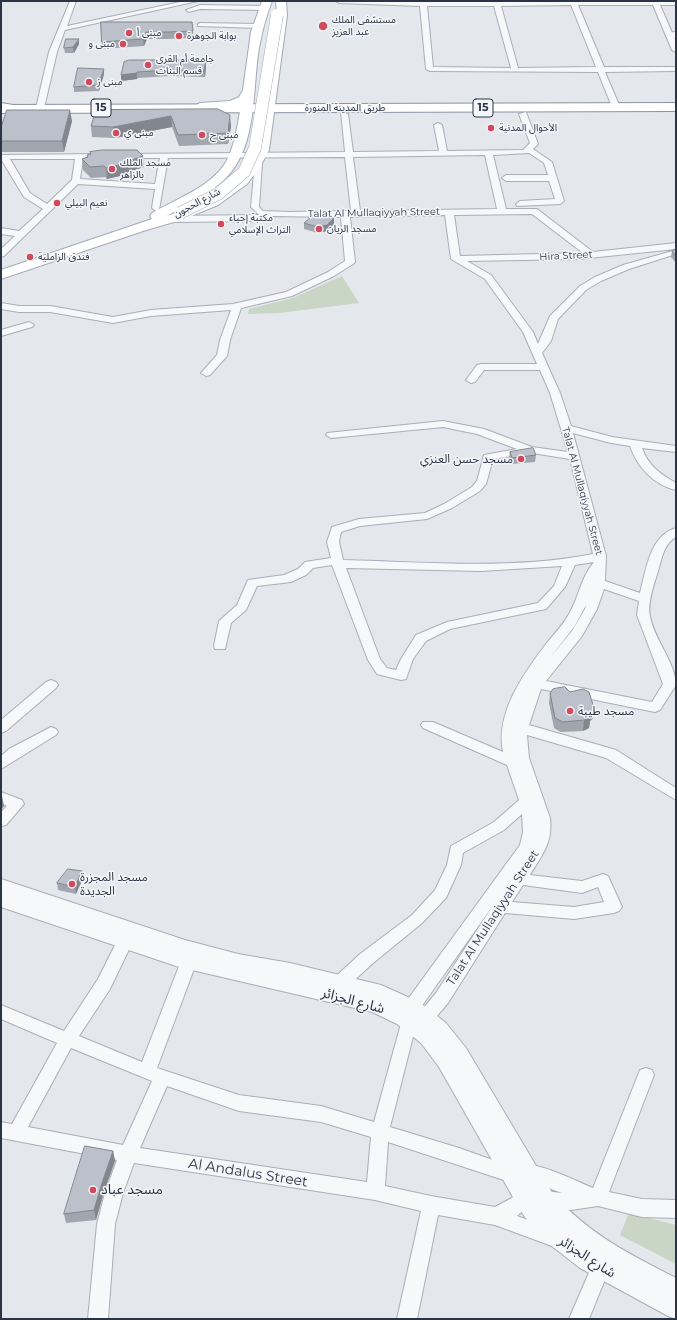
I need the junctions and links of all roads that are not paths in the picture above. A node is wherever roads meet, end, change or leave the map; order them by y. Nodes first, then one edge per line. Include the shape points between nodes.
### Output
1 (74, 1) edge
2 (195, 1) edge
3 (281, 1) edge
4 (339, 1) edge
5 (423, 2) edge
6 (497, 2) edge
7 (574, 2) edge
8 (654, 2) edge
9 (676, 3) edge
10 (270, 8) edge
11 (259, 26) junction
12 (62, 29) junction
13 (673, 37) edge
14 (676, 50) edge
15 (676, 69) edge
16 (515, 70) junction
17 (601, 70) junction
18 (272, 85) junction
19 (249, 88) junction
20 (616, 107) junction
21 (676, 107) edge
22 (289, 108) junction
23 (14, 109) joint
24 (188, 109) junction
25 (1, 110) edge
26 (33, 111) junction
27 (268, 112) junction
28 (676, 113) edge
29 (344, 114) junction
30 (523, 114) junction
31 (245, 117) junction
32 (438, 125) dead end
33 (528, 149) junction
34 (488, 152) junction
35 (443, 153) junction
36 (235, 155) junction
37 (348, 155) junction
38 (79, 156) junction
39 (164, 156) junction
40 (3, 157) edge
41 (260, 159) junction
42 (506, 178) dead end
43 (553, 178) junction
44 (76, 181) junction
45 (159, 187) junction
46 (515, 205) dead end
47 (48, 208) junction
48 (502, 211) junction
49 (449, 212) junction
50 (168, 213) junction
51 (345, 213) junction
52 (356, 213) junction
53 (289, 215) junction
54 (1, 231) edge
55 (21, 234) junction
56 (673, 246) edge
57 (1, 254) edge
58 (601, 254) junction
59 (591, 255) junction
60 (456, 259) junction
61 (1, 267) edge
62 (617, 271) junction
63 (1, 275) edge
64 (1, 306) edge
65 (237, 306) junction
66 (29, 325) dead end
67 (1, 333) edge
68 (537, 353) junction
69 (543, 367) junction
70 (206, 373) dead end
71 (472, 380) dead end
72 (566, 428) junction
73 (331, 435) dead end
74 (635, 444) junction
75 (676, 449) edge
76 (532, 450) junction
77 (575, 456) junction
78 (676, 487) edge
79 (676, 532) edge
80 (600, 559) junction
81 (570, 562) junction
82 (337, 563) junction
83 (599, 583) junction
84 (645, 599) junction
85 (220, 646) dead end
86 (538, 684) junction
87 (51, 686) dead end
88 (428, 725) dead end
89 (1, 728) edge
90 (521, 728) junction
91 (51, 732) dead end
92 (514, 762) junction
93 (1, 764) edge
94 (676, 795) edge
95 (1, 797) edge
96 (527, 801) junction
97 (1, 821) edge
98 (518, 879) junction
99 (1, 886) edge
100 (1, 899) edge
101 (500, 907) junction
102 (125, 941) junction
103 (188, 961) junction
104 (340, 983) junction
105 (1, 1012) edge
106 (413, 1019) junction
107 (68, 1039) junction
108 (154, 1075) junction
109 (646, 1075) dead end
110 (9, 1131) edge
111 (380, 1132) junction
112 (129, 1154) junction
113 (527, 1186) junction
114 (375, 1192) junction
115 (598, 1198) junction
116 (431, 1205) junction
117 (676, 1209) edge
118 (495, 1216) junction
119 (558, 1239) junction
120 (601, 1267) junction
121 (676, 1290) edge
122 (676, 1308) edge
123 (98, 1319) edge
124 (406, 1319) edge
125 (579, 1319) edge

1 - 12 street
2 - 12 street
3 - 10 main road, شارع الحجون
3 - 18 main road via 282,15
4 - 5 street
5 - 6 street
5 - 16 street via 430,69
6 - 7 street
6 - 16 street
7 - 8 street
7 - 17 street
8 - 9 street
8 - 13 street
10 - 11 main road via 260,16
10 - 11 street via 200,7 188,10 202,12 210,17 209,21 200,25
10 - 50 main road, شارع الحجون, bridge via 255,148 244,172 218,194
11 - 19 main road
12 - 26 street
13 - 14 street
15 - 17 street
16 - 17 street
17 - 20 street
18 - 22 main road via 281,103
18 - 27 main road
19 - 24 main road via 244,99 232,104
19 - 31 main road
20 - 21 highway, طريق المدينة المنورة / 15
20 - 22 highway, طريق المدينة المنورة / 15
22 - 27 highway, طريق المدينة المنورة / 15
23 - 25 highway
23 - 26 highway, طريق المدينة المنورة / 15
24 - 26 highway, طريق المدينة المنورة / 15
24 - 31 highway, طريق المدينة المنورة / 15
25 - 26 highway, طريق المدينة المنورة / 15
26 - 31 highway, طريق المدينة المنورة / 15
27 - 29 highway, طريق المدينة المنورة / 15
27 - 31 highway, طريق المدينة المنورة / 15
27 - 41 main road
28 - 30 highway, طريق المدينة المنورة / 15
29 - 30 highway, طريق المدينة المنورة / 15
29 - 37 street
30 - 33 street via 534,144
31 - 36 main road
32 - 35 street
33 - 34 street via 525,152
33 - 43 street via 548,162
34 - 35 street
34 - 48 street
35 - 37 street
36 - 39 street
36 - 41 street
36 - 50 main road via 228,168 210,185
37 - 41 street
37 - 52 street
38 - 39 street
38 - 40 street
38 - 44 street
39 - 45 street
40 - 47 street via 27,195
41 - 50 main road via 239,185 208,206
41 - 53 street, Talat Al Mullaqiyyah Street via 255,207 260,213
42 - 43 street
43 - 46 street via 560,201
44 - 45 street
44 - 47 street
45 - 50 street
47 - 55 street
48 - 49 street
48 - 59 street via 534,211 560,232 576,240
49 - 52 street, Talat Al Mullaqiyyah Street
49 - 60 street, Talat Al Mullaqiyyah Street
50 - 53 street, Talat Al Mullaqiyyah Street via 275,218
50 - 61 main road, شارع الحجون
50 - 63 main road, شارع الحجون via 144,227
51 - 52 street, Talat Al Mullaqiyyah Street
51 - 53 street, Talat Al Mullaqiyyah Street
51 - 65 street via 350,262 289,294
54 - 55 street
55 - 57 street
56 - 58 street, Hira Street
56 - 62 street via 674,252
58 - 59 street, Hira Street
58 - 62 street
59 - 60 street, Hira Street
60 - 68 street, Talat Al Mullaqiyyah Street via 488,277 528,332
62 - 68 street via 583,288 566,303 553,318 546,341
64 - 65 street via 50,309 113,320 151,312
65 - 70 street via 222,356
66 - 67 street
68 - 69 street, Talat Al Mullaqiyyah Street
69 - 71 street via 481,367
69 - 72 street, Talat Al Mullaqiyyah Street via 555,393
72 - 74 street
72 - 77 street, Talat Al Mullaqiyyah Street
73 - 76 street via 443,424 480,431
74 - 75 street
74 - 78 street via 639,458 654,476
76 - 77 street
76 - 82 street via 488,457 482,482 476,489 427,516 359,523 336,530 333,542
77 - 80 street, Talat Al Mullaqiyyah Street
79 - 84 street via 664,539 655,560
80 - 81 street
80 - 83 street, Talat Al Mullaqiyyah Street
80 - 92 street, Talat Al Mullaqiyyah Street via 589,577 584,598 576,614 537,666 520,698 508,733
81 - 82 street via 481,567
81 - 82 street via 559,587 542,606 447,626 421,638 407,659 401,676 382,671 374,660
82 - 85 street via 310,564 302,572 287,579 252,584 242,607 225,621
83 - 84 street
83 - 86 street, Talat Al Mullaqiyyah Street via 594,604 585,622 549,666
84 - 86 street via 643,615 670,684 654,707
86 - 90 street, Talat Al Mullaqiyyah Street via 528,704
87 - 89 street
88 - 92 street
90 - 94 street via 610,754
90 - 98 street, Talat Al Mullaqiyyah Street via 522,758 544,827 539,849
91 - 93 street via 14,753
92 - 96 street, Talat Al Mullaqiyyah Street
95 - 97 street via 17,804
96 - 104 street via 499,826 456,850 454,865 441,894 417,920 366,959
96 - 106 street, Talat Al Mullaqiyyah Street via 531,832 524,852
98 - 101 street, Talat Al Mullaqiyyah Street
98 - 101 street via 582,887 603,880 614,907 574,913
99 - 104 street, شارع الجزائر via 206,954
100 - 102 street, شارع الجزائر
101 - 106 street, Talat Al Mullaqiyyah Street via 442,998
102 - 103 street, شارع الجزائر
102 - 107 street via 104,984
103 - 106 street, شارع الجزائر via 376,1005
103 - 108 street
104 - 106 street, شارع الجزائر via 381,993
105 - 107 street
106 - 111 street
106 - 113 street, شارع الجزائر via 446,1060
107 - 108 street
107 - 110 street
108 - 111 street via 238,1103 321,1114
108 - 112 street
109 - 115 street
110 - 112 street, Al Andalus Street
111 - 113 street
111 - 114 street
112 - 114 street, Al Andalus Street
112 - 123 street via 110,1210 102,1251 102,1292
113 - 115 street
113 - 115 street via 571,1202
113 - 118 street via 512,1209
113 - 119 street, شارع الجزائر via 538,1218
113 - 121 street, شارع الجزائر via 581,1237
114 - 116 street, Al Andalus Street
115 - 117 street via 642,1208
116 - 118 street, Al Andalus Street
116 - 124 street
118 - 119 street, Al Andalus Street
119 - 120 street, شارع الجزائر
120 - 122 street, شارع الجزائر
120 - 125 street

